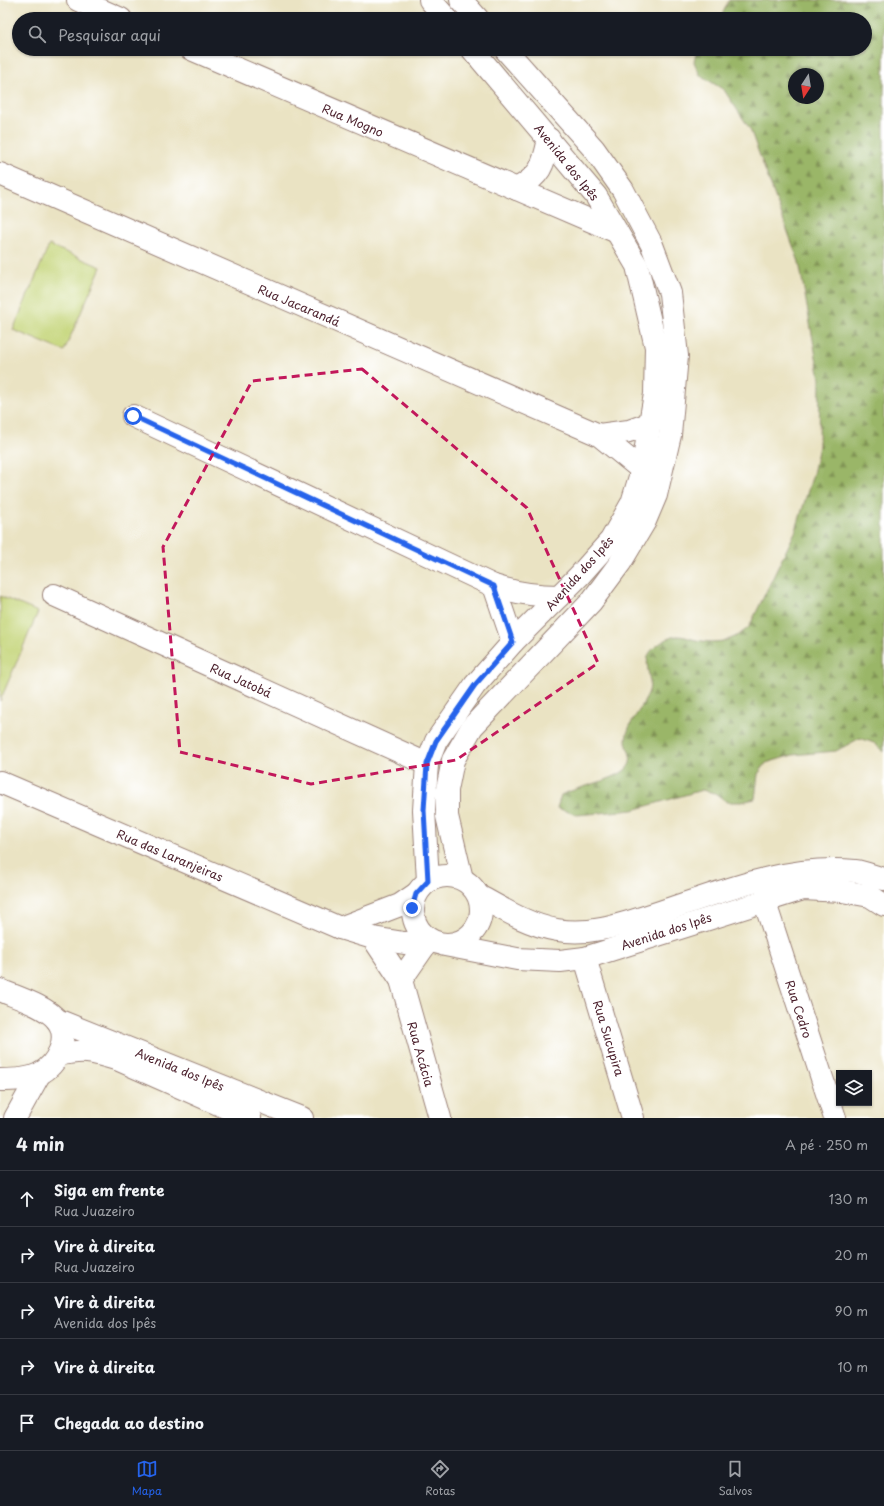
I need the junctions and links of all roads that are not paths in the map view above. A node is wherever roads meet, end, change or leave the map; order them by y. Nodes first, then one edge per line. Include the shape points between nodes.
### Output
1 (78, 0) edge
2 (430, 0) edge
3 (461, 0) edge
4 (105, 12) edge
5 (440, 12) edge
6 (472, 12) edge
7 (206, 56) edge
8 (478, 56) edge
9 (511, 56) edge
10 (549, 139) junction
11 (0, 174) edge
12 (517, 189) junction
13 (617, 232) junction
14 (133, 416) dead end
15 (651, 423) junction
16 (599, 435) junction
17 (642, 470) junction
18 (494, 586) junction
19 (54, 595) dead end
20 (559, 596) junction
21 (513, 642) junction
22 (427, 764) junction
23 (0, 782) edge
24 (462, 879) junction
25 (884, 879) edge
26 (422, 888) junction
27 (479, 896) junction
28 (764, 900) junction
29 (884, 905) edge
30 (340, 928) junction
31 (372, 938) junction
32 (435, 944) junction
33 (585, 958) junction
34 (403, 989) junction
35 (0, 990) edge
36 (57, 1020) junction
37 (58, 1055) junction
38 (39, 1075) junction
39 (0, 1080) edge
40 (436, 1115) edge
41 (15, 1118) edge
42 (250, 1118) edge
43 (302, 1118) edge
44 (633, 1118) edge
45 (835, 1118) edge

1 - 4 street
2 - 5 street
3 - 6 street
7 - 12 street, Rua Mogno
8 - 10 street, Avenida dos Ipês
9 - 24 street, Avenida dos Ipês via 594,149 623,190 652,245 670,293 677,356 670,435 656,495 645,521 620,563 591,602 472,727 453,760 447,790 447,816
10 - 12 street via 543,164 532,180
10 - 13 street, Avenida dos Ipês via 596,196
11 - 16 street, Rua Jacarandá
12 - 13 street, Rua Mogno
13 - 15 street, Avenida dos Ipês via 637,266 656,347 655,394
14 - 18 street
15 - 16 street
15 - 17 street, Avenida dos Ipês
16 - 17 street, Rua Jacarandá
17 - 20 street, Avenida dos Ipês via 632,503 611,540
18 - 20 street via 517,593
18 - 21 street
19 - 22 street, Rua Jatobá
20 - 21 street, Avenida dos Ipês
21 - 22 street, Avenida dos Ipês via 466,697 436,741
22 - 26 street, Avenida dos Ipês
23 - 30 street, Rua das Laranjeiras
24 - 26 street via 451,875 445,876
24 - 27 street via 472,886
25 - 27 street, Avenida dos Ipês via 857,871 820,869 769,878 620,925 589,932 557,930 526,921
26 - 30 street via 400,905
26 - 32 street via 412,908 414,922 422,934
27 - 32 street via 482,908 476,930 456,943
28 - 29 street, Avenida dos Ipês via 802,889 870,896
28 - 33 street, Avenida dos Ipês
28 - 45 street, Rua Cedro
30 - 31 street, Rua das Laranjeiras
31 - 32 street, Rua das Laranjeiras
31 - 34 street, Rua Acácia
32 - 33 street, Avenida dos Ipês via 516,959 560,961
32 - 34 street
33 - 44 street, Rua Sucupira
34 - 40 street, Rua Acácia
35 - 36 street, Avenida dos Ipês via 45,1010
36 - 37 street via 62,1034
36 - 43 street, Avenida dos Ipês
37 - 38 street via 52,1065
37 - 42 street, Avenida dos Ipês via 81,1050 112,1058
38 - 39 street
38 - 41 street

